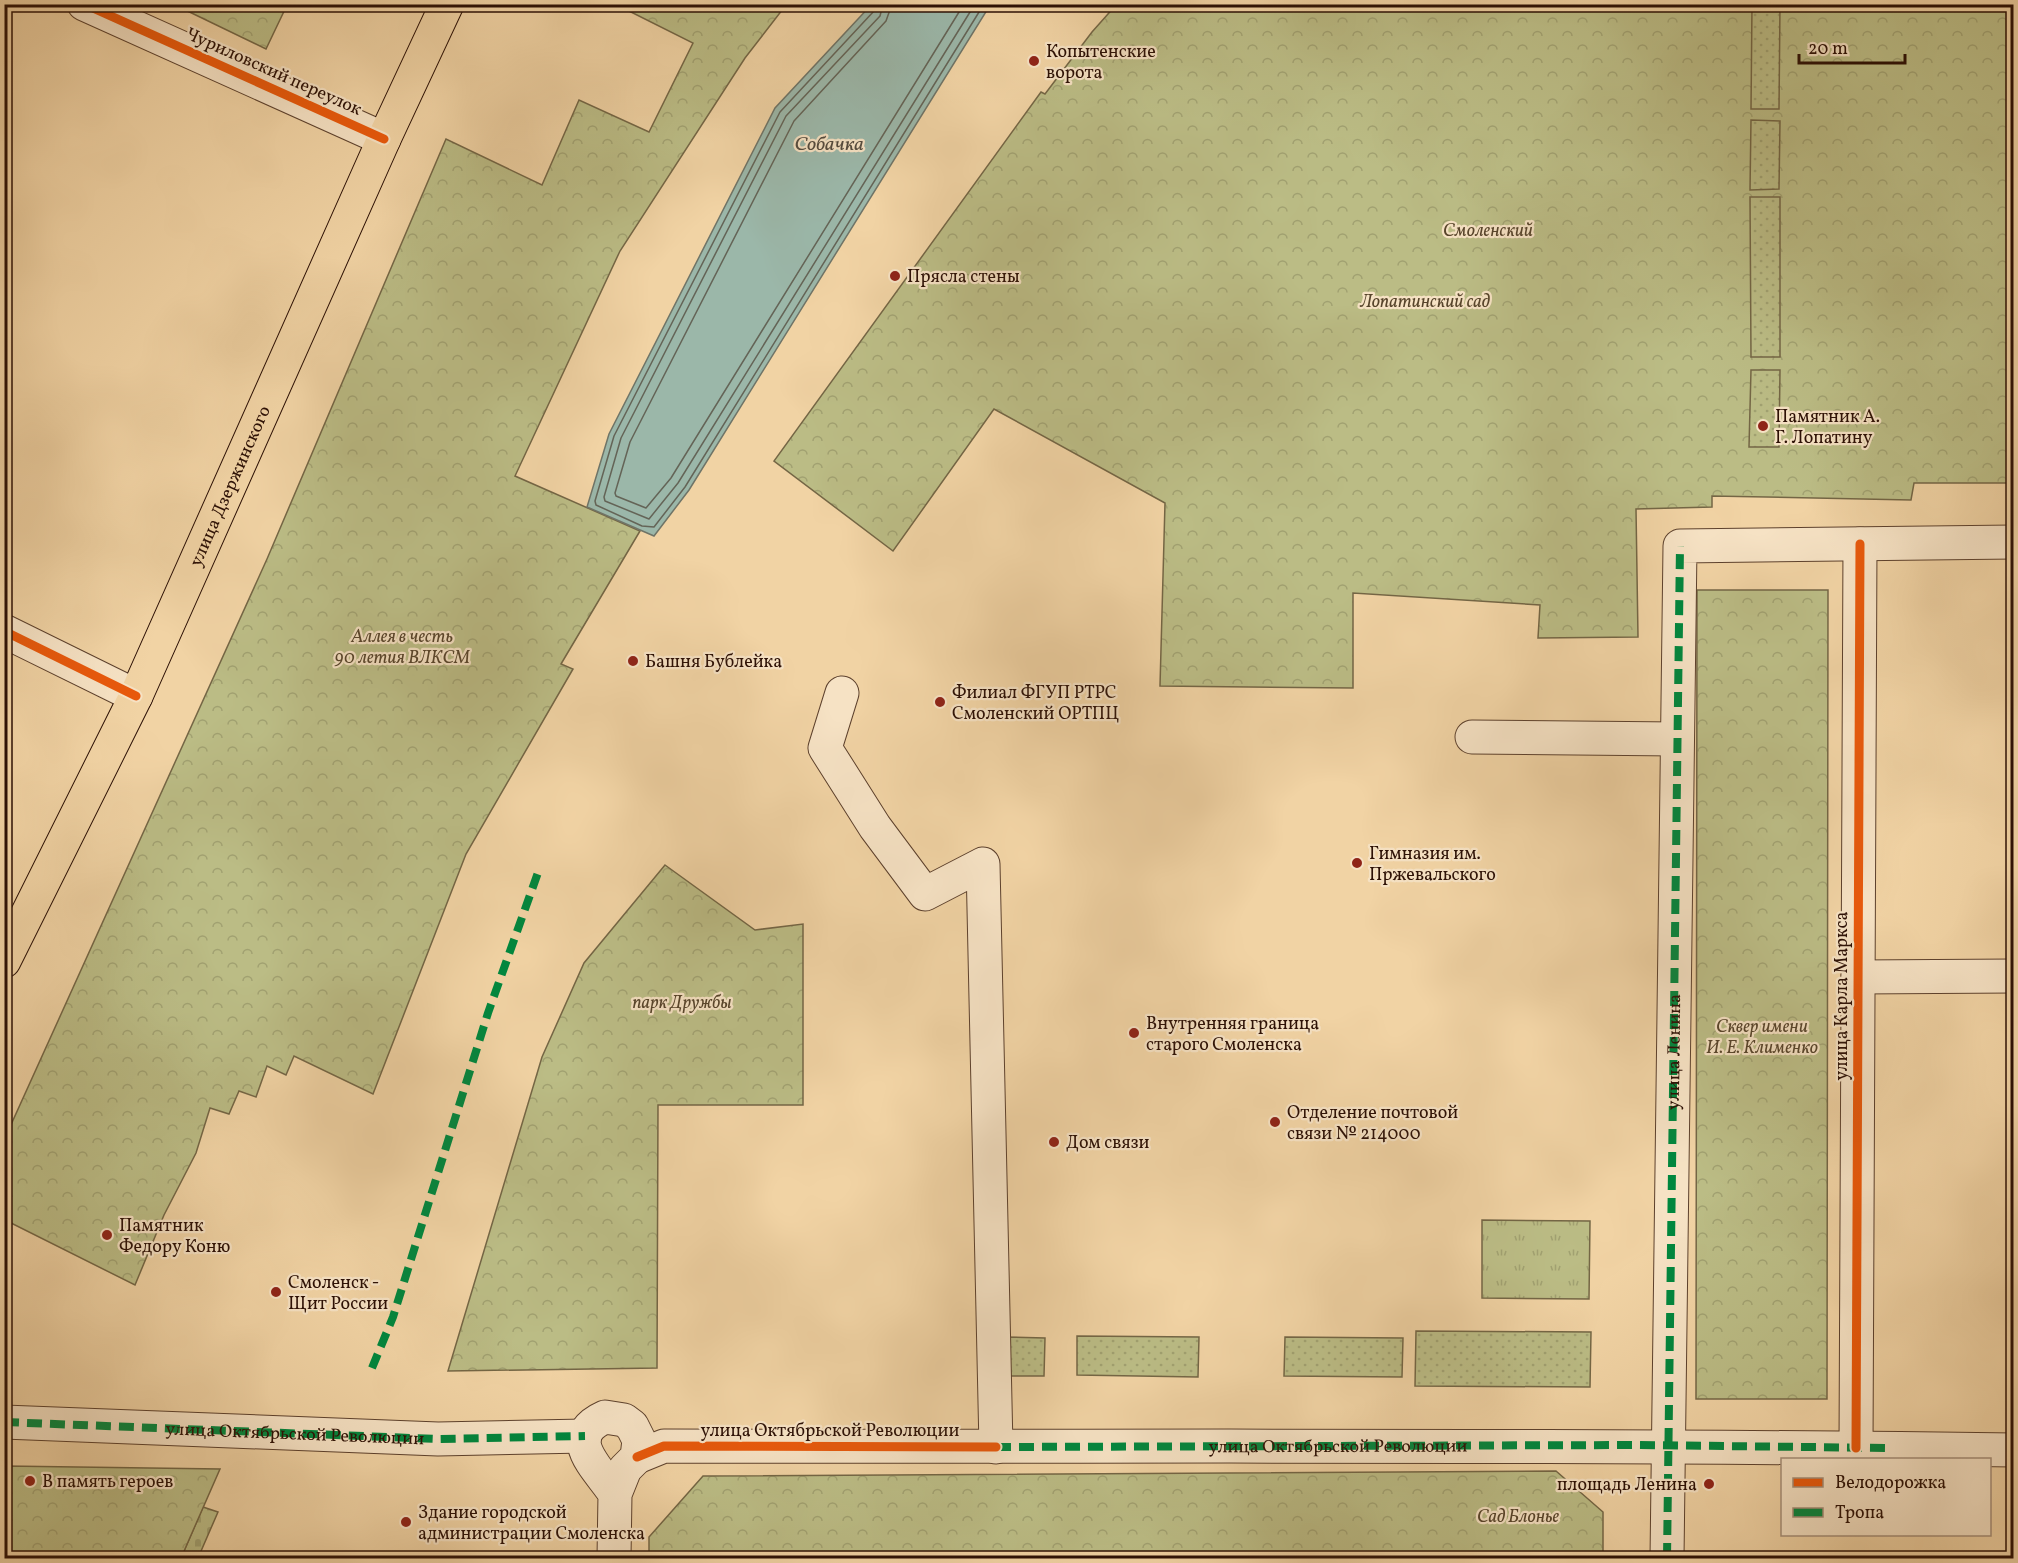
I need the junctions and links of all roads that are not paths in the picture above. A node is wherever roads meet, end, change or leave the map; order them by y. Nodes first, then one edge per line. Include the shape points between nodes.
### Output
1 (84, 4) edge
2 (447, 4) edge
3 (384, 139) junction
4 (2013, 542) edge
5 (1860, 544) junction
6 (4, 631) edge
7 (842, 693) dead end
8 (136, 696) junction
9 (1472, 737) dead end
10 (1677, 739) junction
11 (4, 961) edge
12 (2013, 976) edge
13 (1858, 977) junction
14 (4, 1422) edge
15 (585, 1436) junction
16 (646, 1445) junction
17 (1668, 1445) junction
18 (996, 1447) junction
19 (1856, 1448) junction
20 (2013, 1450) edge
21 (615, 1494) junction
22 (614, 1558) edge
23 (1667, 1558) edge

1 - 3 street, Чуриловский переулок
2 - 3 main road, улица Дзержинского
3 - 8 main road, улица Дзержинского
4 - 5 street
5 - 10 street, улица Ленина via 1680,546
5 - 13 street, улица Карла Маркса
6 - 8 street
7 - 18 street via 825,748 875,827 925,894 983,864
8 - 11 main road, улица Дзержинского
9 - 10 street
10 - 17 street, улица Ленина
12 - 13 street
13 - 19 street, улица Карла Маркса
14 - 15 street, улица Октябрьской Революции via 438,1439
15 - 16 street via 597,1421 606,1417 624,1420
15 - 21 street via 586,1456
16 - 18 street, улица Октябрьской Революции
16 - 21 street via 625,1469
17 - 18 street, улица Октябрьской Революции
17 - 19 street, улица Октябрьской Революции
17 - 23 street, улица Ленина
19 - 20 street, улица Октябрьской Революции
21 - 22 street

